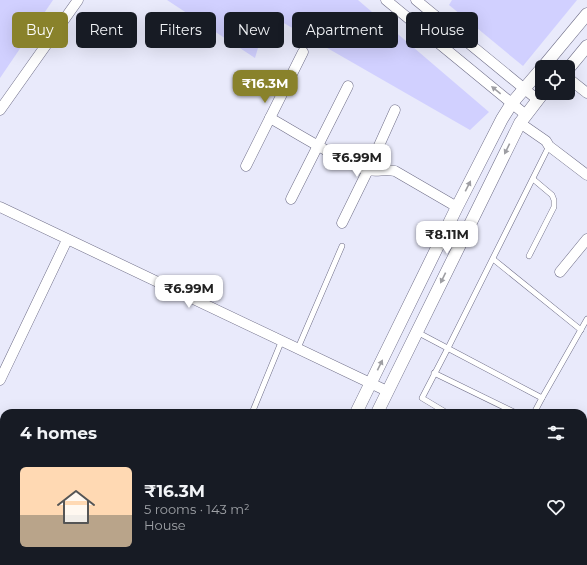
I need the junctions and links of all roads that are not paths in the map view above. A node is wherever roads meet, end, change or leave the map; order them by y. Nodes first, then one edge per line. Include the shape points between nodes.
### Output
1 (78, 0) edge
2 (386, 0) edge
3 (416, 0) edge
4 (587, 14) edge
5 (405, 16) junction
6 (587, 46) edge
7 (303, 52) dead end
8 (552, 60) edge
9 (575, 61) edge
10 (535, 77) edge
11 (575, 83) edge
12 (348, 86) dead end
13 (524, 88) junction
14 (587, 92) edge
15 (535, 94) edge
16 (539, 100) edge
17 (512, 103) junction
18 (0, 109) edge
19 (395, 110) dead end
20 (270, 118) junction
21 (523, 119) junction
22 (318, 146) junction
23 (549, 146) junction
24 (246, 166) dead end
25 (368, 170) junction
26 (587, 175) edge
27 (533, 179) junction
28 (291, 199) dead end
29 (0, 207) edge
30 (457, 207) junction
31 (342, 223) dead end
32 (587, 239) edge
33 (67, 240) junction
34 (342, 246) dead end
35 (528, 256) dead end
36 (493, 259) junction
37 (560, 272) dead end
38 (587, 319) edge
39 (581, 330) junction
40 (416, 332) junction
41 (282, 340) junction
42 (298, 348) junction
43 (448, 348) junction
44 (434, 373) junction
45 (0, 380) edge
46 (371, 383) junction
47 (387, 391) junction
48 (542, 398) junction
49 (254, 409) edge
50 (358, 409) edge
51 (379, 409) edge
52 (440, 409) edge
53 (508, 409) edge
54 (536, 409) edge

1 - 18 street
2 - 5 street
3 - 5 street
3 - 13 street
4 - 8 street
17 -> 5 street
6 - 9 street
7 - 20 street
10 - 13 street
11 - 14 street
12 - 22 street
13 - 15 street
13 - 17 street
16 - 21 street
17 - 21 street
30 -> 17 street
19 - 25 street
20 - 22 street
20 - 24 street
21 - 23 street
21 -> 40 street
22 - 25 street
22 - 28 street
23 - 26 street
23 - 27 lane
25 - 30 street via 395,171
25 - 31 street
27 - 35 lane via 552,195 554,207
27 - 36 lane
29 - 33 street
46 -> 30 street
32 - 37 street
33 - 41 street
33 - 45 street
34 - 42 lane
36 - 39 lane
36 - 43 lane
38 - 39 lane
39 - 48 lane
40 - 43 lane
40 - 47 street
41 - 42 street
41 - 49 lane
42 - 46 street
43 - 44 lane
43 - 48 lane
44 - 52 lane via 422,398
44 - 53 lane
46 - 47 street
46 - 50 street
47 - 51 street
48 - 54 lane

